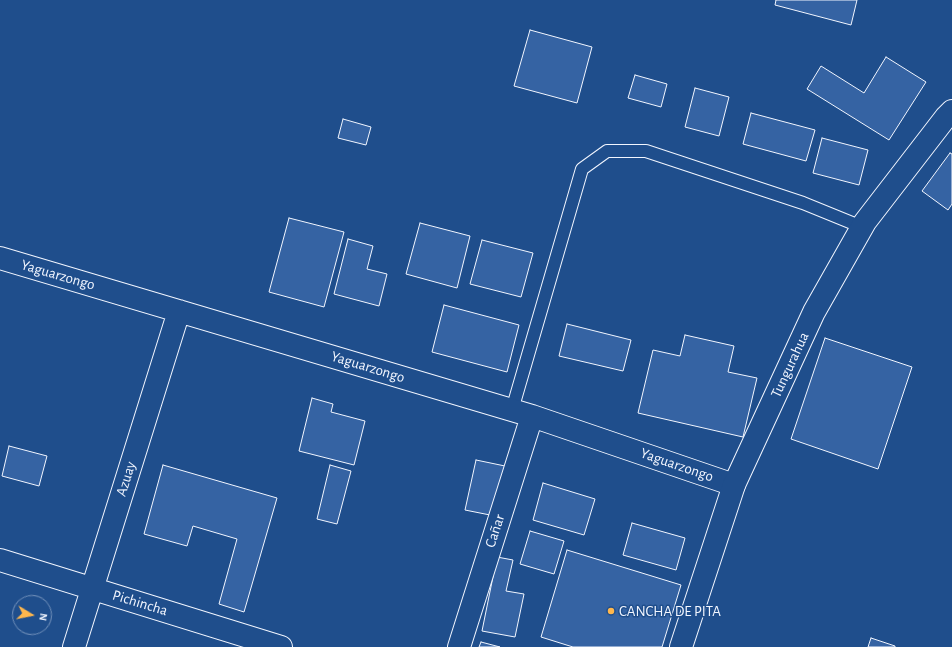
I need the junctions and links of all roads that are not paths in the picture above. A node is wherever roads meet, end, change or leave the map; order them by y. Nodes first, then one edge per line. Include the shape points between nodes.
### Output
1 (952, 112) edge
2 (862, 228) junction
3 (0, 258) edge
4 (179, 311) junction
5 (522, 413) junction
6 (734, 485) junction
7 (0, 560) edge
8 (92, 589) junction
9 (74, 647) edge
10 (281, 647) edge
11 (459, 647) edge
12 (681, 647) edge

1 - 2 street, Tungurahua
2 - 5 lane via 803,203 646,151 607,151 582,169
2 - 6 street, Tungurahua via 814,312
3 - 4 street, Yaguarzongo
4 - 5 street, Yaguarzongo
4 - 8 street, Azuay
5 - 6 street, Yaguarzongo
5 - 11 street, Cañar
6 - 12 street, Tungurahua
7 - 8 street, Pichincha
8 - 9 street, Azuay
8 - 10 street, Pichincha

